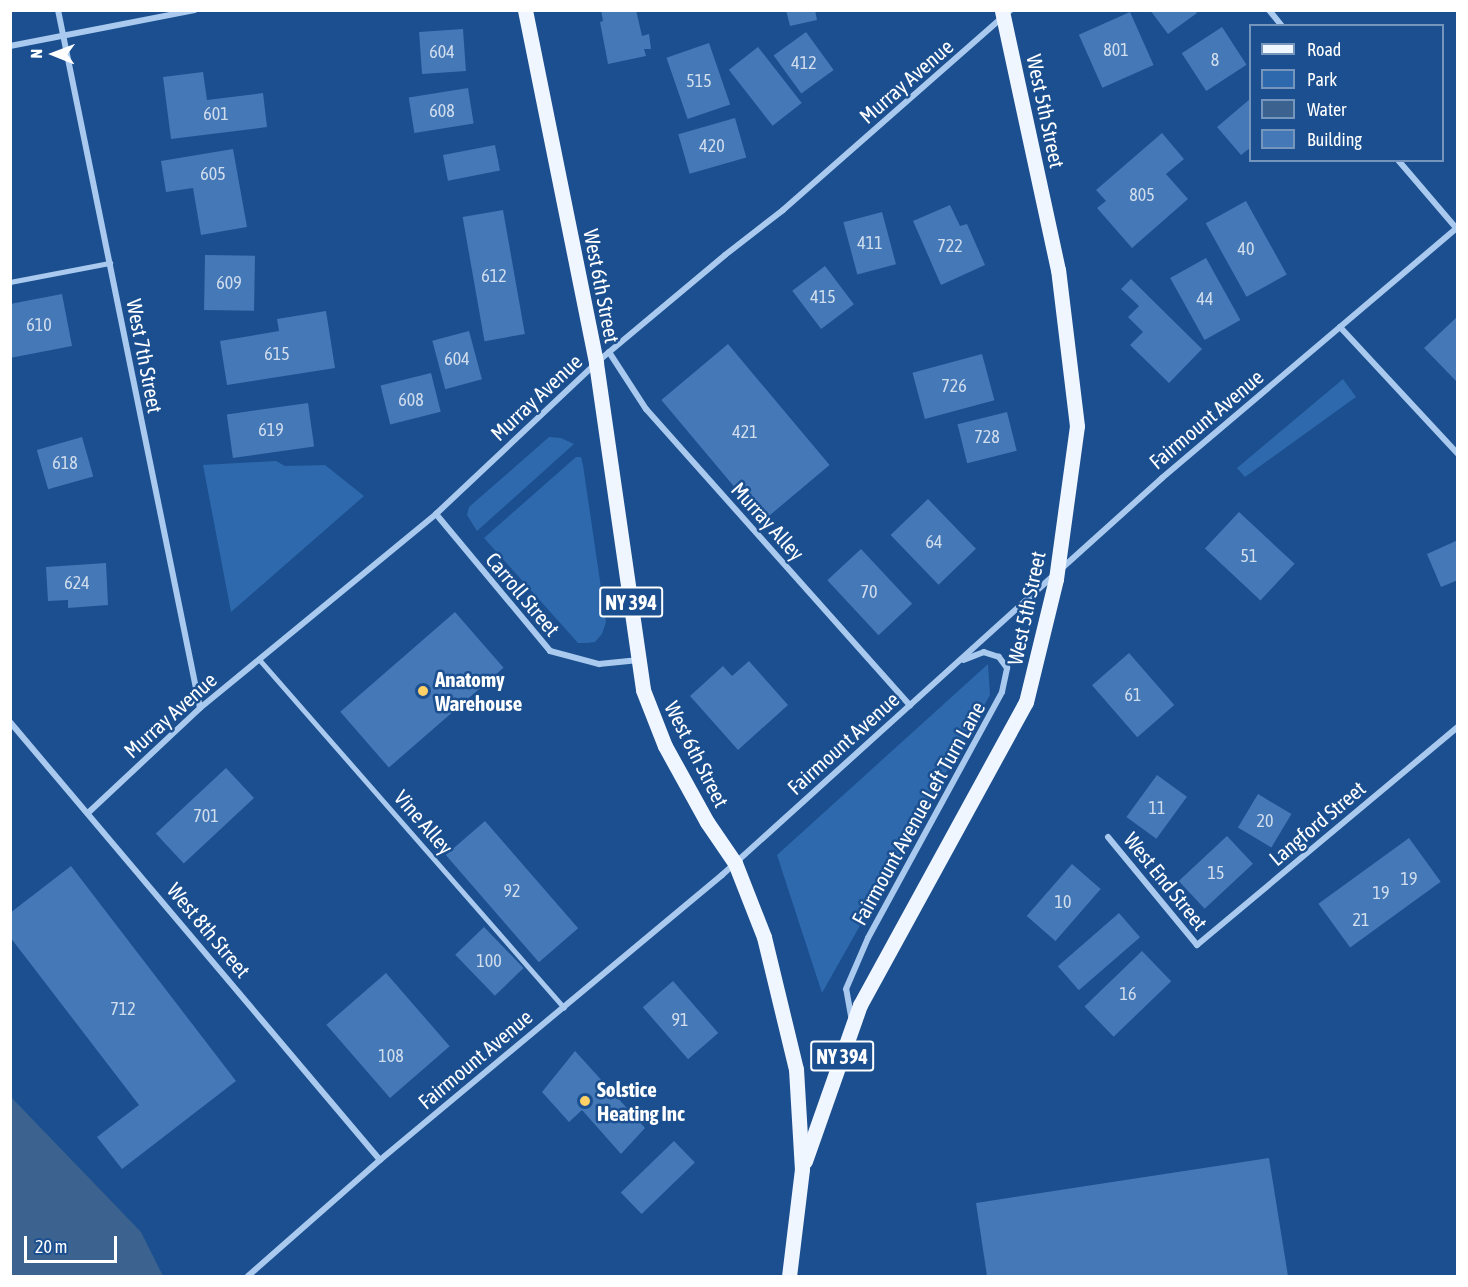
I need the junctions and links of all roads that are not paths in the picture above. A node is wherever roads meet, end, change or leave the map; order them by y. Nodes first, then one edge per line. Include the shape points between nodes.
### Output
1 (58, 10) edge
2 (195, 10) edge
3 (525, 10) edge
4 (1269, 10) edge
5 (1005, 13) edge
6 (1280, 24) edge
7 (63, 37) junction
8 (10, 46) edge
9 (1400, 162) edge
10 (1457, 228) edge
11 (110, 263) junction
12 (10, 282) edge
13 (1340, 327) junction
14 (609, 352) junction
15 (596, 363) junction
16 (1458, 454) edge
17 (436, 514) junction
18 (1057, 572) junction
19 (259, 658) junction
20 (639, 660) junction
21 (959, 661) junction
22 (910, 705) junction
23 (200, 708) junction
24 (10, 722) edge
25 (1458, 727) edge
26 (89, 812) junction
27 (1108, 837) dead end
28 (735, 863) junction
29 (1197, 945) joint
30 (564, 1007) junction
31 (853, 1026) junction
32 (380, 1160) junction
33 (802, 1169) junction
34 (248, 1276) edge
35 (789, 1276) edge

1 - 7 street, West 7th Street
2 - 7 street
3 - 15 main road, West 6th Street / NY 394
4 - 6 street
5 - 14 street, Murray Avenue via 783,210
5 - 18 main road, West 5th Street / NY 394 via 1058,270 1077,426
7 - 8 street
7 - 11 street, West 7th Street
9 - 10 street
10 - 13 street, Fairmount Avenue
11 - 12 lane
11 - 23 street, West 7th Street
13 - 16 street
13 - 18 street, Fairmount Avenue
14 - 15 street, Murray Avenue
14 - 22 street, Murray Alley via 646,409
15 - 17 street, Murray Avenue
15 - 20 main road, West 6th Street / NY 394
17 - 19 street, Murray Avenue
17 - 20 street, Carroll Street via 550,651 599,664
18 - 21 street, Fairmount Avenue
18 - 31 main road, West 5th Street / NY 394 via 1026,702 908,915 860,1005
19 - 23 street, Murray Avenue
19 - 30 lane, Vine Alley
20 - 28 main road, West 6th Street / NY 394 via 643,690 665,746
21 - 22 street, Fairmount Avenue
21 - 31 street, Fairmount Avenue Left Turn Lane via 984,652 999,657 1006,668 1002,692 868,938 846,988
22 - 28 street, Fairmount Avenue
23 - 26 street, Murray Avenue
24 - 26 street, West 8th Street
25 - 29 street, Langford Street
26 - 32 street, West 8th Street
27 - 29 street, West End Street
28 - 30 street, Fairmount Avenue
28 - 33 main road, West 6th Street / NY 394 via 764,938 796,1069
30 - 32 street, Fairmount Avenue
31 - 33 main road, West 5th Street / NY 394
32 - 34 street, Fairmount Avenue
33 - 35 main road, West 6th Street / NY 394

